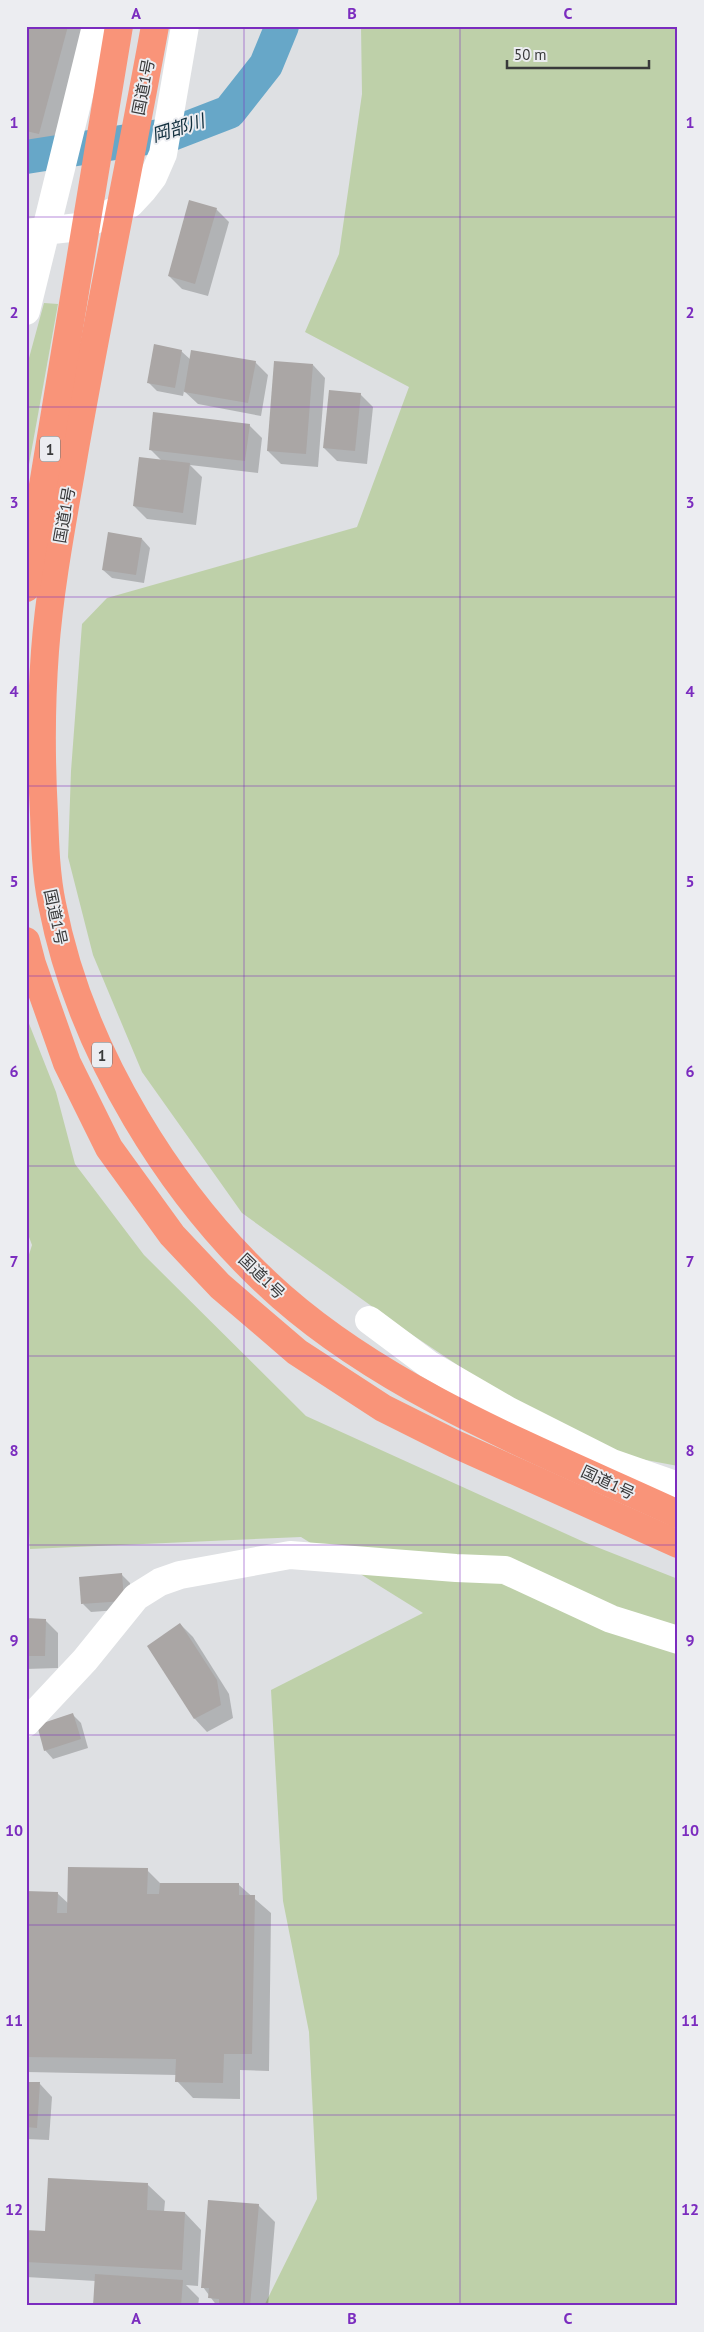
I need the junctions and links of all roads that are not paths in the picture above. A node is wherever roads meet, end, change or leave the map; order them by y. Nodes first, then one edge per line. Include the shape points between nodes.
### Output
1 (96, 26) edge
2 (184, 34) edge
3 (118, 35) edge
4 (153, 35) edge
5 (36, 233) edge
6 (26, 311) edge
7 (86, 311) junction
8 (26, 588) edge
9 (26, 941) edge
10 (369, 1320) dead end
11 (678, 1486) edge
12 (678, 1514) edge
13 (678, 1544) edge
14 (678, 1640) edge
15 (26, 1723) edge

1 - 5 street via 54,195
2 - 5 street via 163,154 153,177 130,204 79,227
3 - 7 highway, 国道1号 / 1
4 - 7 highway, 国道1号 / 1
5 - 6 street
7 - 8 highway, 国道1号 / 1
7 - 12 highway, 国道1号 / 1 via 45,651 42,737 51,900 67,963 92,1034 162,1161 204,1216 282,1297 366,1360 440,1403
9 - 13 highway, 国道1号 / 1 via 67,1063 109,1148 172,1235 220,1286 297,1352 383,1408 455,1444
10 - 11 street via 428,1364 509,1411 612,1463
14 - 15 street via 611,1619 504,1570 290,1555 180,1575 160,1582 136,1598 85,1660

